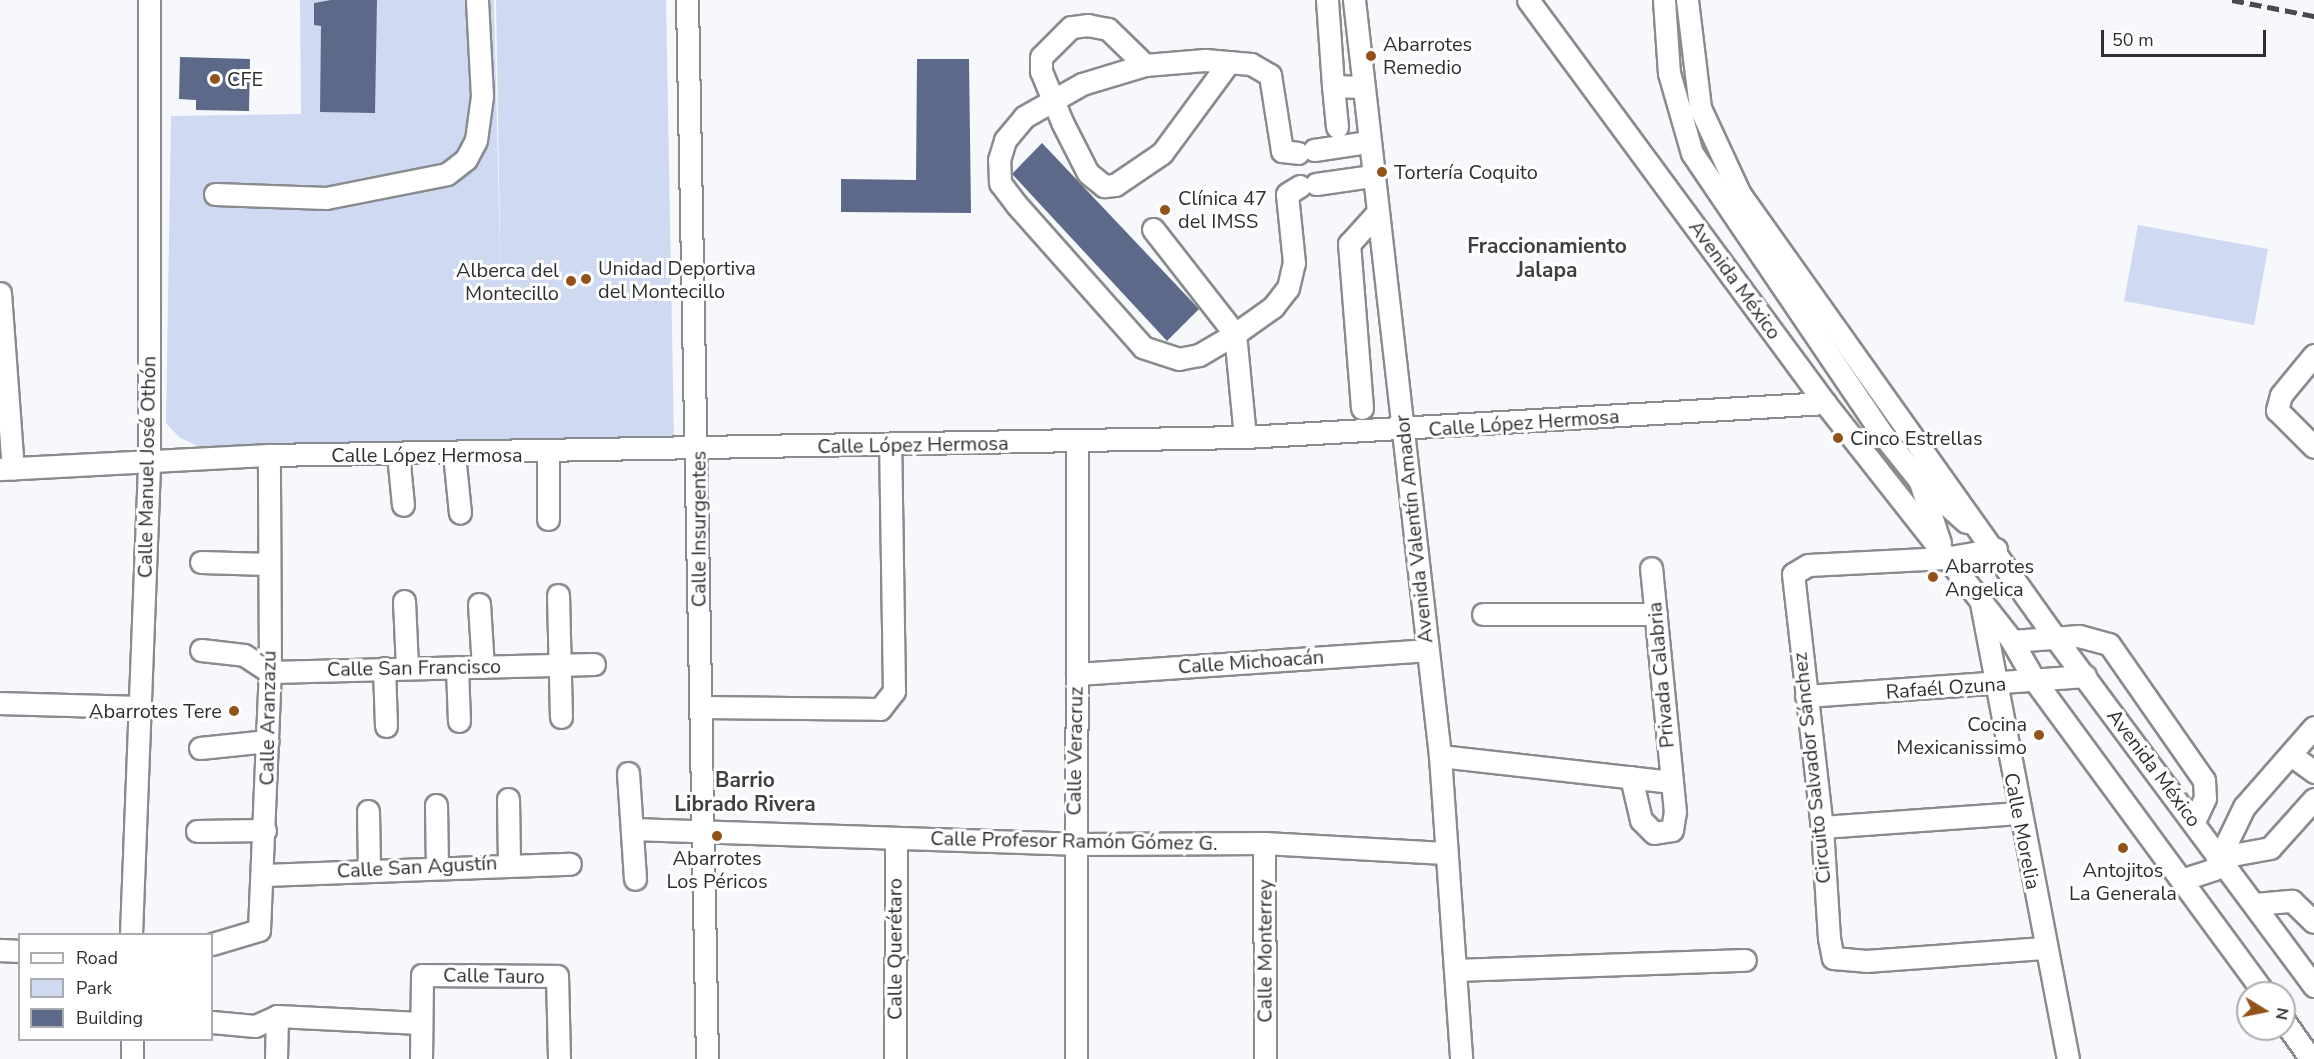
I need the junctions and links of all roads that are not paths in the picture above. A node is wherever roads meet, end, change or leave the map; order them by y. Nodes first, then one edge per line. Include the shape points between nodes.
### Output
1 (148, 0) edge
2 (477, 0) edge
3 (687, 0) edge
4 (1327, 0) edge
5 (1354, 0) edge
6 (1528, 0) edge
7 (1664, 0) edge
8 (1687, 0) edge
9 (1229, 62) junction
10 (1145, 65) junction
11 (1333, 86) junction
12 (1361, 87) junction
13 (1054, 100) junction
14 (1337, 127) dead end
15 (1368, 142) junction
16 (1372, 176) junction
17 (215, 194) dead end
18 (1377, 213) junction
19 (1153, 230) dead end
20 (0, 293) edge
21 (1235, 333) junction
22 (2314, 355) edge
23 (1825, 403) junction
24 (1362, 408) dead end
25 (1404, 431) junction
26 (1245, 437) junction
27 (1077, 442) junction
28 (890, 444) junction
29 (2314, 447) edge
30 (699, 450) junction
31 (398, 454) junction
32 (454, 454) junction
33 (548, 454) junction
34 (269, 456) junction
35 (149, 465) junction
36 (6, 469) edge
37 (1919, 480) junction
38 (404, 505) dead end
39 (460, 513) dead end
40 (548, 519) dead end
41 (1996, 549) junction
42 (1946, 558) junction
43 (201, 561) dead end
44 (268, 564) junction
45 (1652, 568) dead end
46 (558, 595) dead end
47 (404, 601) dead end
48 (1981, 602) junction
49 (479, 604) dead end
50 (1483, 614) dead end
51 (1656, 614) junction
52 (2054, 636) junction
53 (2012, 641) junction
54 (201, 650) dead end
55 (1426, 650) junction
56 (594, 664) dead end
57 (559, 665) junction
58 (407, 667) junction
59 (483, 667) junction
60 (384, 668) junction
61 (457, 668) junction
62 (270, 672) junction
63 (1077, 674) junction
64 (2085, 676) junction
65 (2035, 681) junction
66 (1993, 685) junction
67 (1806, 696) junction
68 (0, 703) edge
69 (141, 707) junction
70 (701, 707) junction
71 (561, 717) dead end
72 (459, 721) dead end
73 (386, 726) dead end
74 (2314, 727) edge
75 (268, 741) junction
76 (200, 748) dead end
77 (2290, 755) junction
78 (1440, 756) junction
79 (2314, 772) edge
80 (628, 773) dead end
81 (1631, 777) junction
82 (1670, 782) junction
83 (508, 799) dead end
84 (2314, 799) edge
85 (436, 805) dead end
86 (368, 811) dead end
87 (2019, 813) junction
88 (2194, 822) junction
89 (1822, 827) junction
90 (632, 829) junction
91 (265, 830) junction
92 (702, 830) junction
93 (196, 831) dead end
94 (896, 838) junction
95 (1264, 843) junction
96 (1074, 844) junction
97 (1446, 853) junction
98 (2221, 857) junction
99 (509, 863) junction
100 (570, 864) dead end
101 (437, 866) junction
102 (369, 870) junction
103 (264, 874) junction
104 (635, 879) dead end
105 (2184, 879) junction
106 (2254, 904) junction
107 (2314, 922) edge
108 (131, 933) edge
109 (213, 944) edge
110 (2044, 948) junction
111 (0, 950) edge
112 (18, 951) edge
113 (1745, 960) dead end
114 (1455, 970) junction
115 (2256, 981) edge
116 (2314, 986) edge
117 (277, 1016) junction
118 (213, 1022) edge
119 (420, 1023) junction
120 (2296, 1038) edge
121 (132, 1041) edge
122 (132, 1059) edge
123 (276, 1059) edge
124 (421, 1059) edge
125 (559, 1059) edge
126 (707, 1059) edge
127 (895, 1059) edge
128 (1076, 1059) edge
129 (1265, 1059) edge
130 (1461, 1059) edge
131 (2068, 1059) edge
132 (2311, 1059) edge

1 - 35 street, Calle Manuel José Othón
2 - 17 street via 482,96 476,140 466,159 447,174 326,198
3 - 30 street, Calle Insurgentes
4 - 11 street
5 - 12 street, Avenida Valentín Amador
6 - 23 street, Avenida México
7 - 37 street, Avenida México via 1669,74 1692,153 1883,435
8 - 41 street, Avenida México via 1700,108 1740,194
9 - 10 street
9 - 13 street via 1162,153 1114,185 1104,186 1088,173
9 - 15 street via 1251,64 1270,75 1282,151
10 - 13 street via 1082,84
10 - 13 street via 1108,29 1071,27 1041,57 1041,71
11 - 12 street
11 - 14 street
12 - 15 street, Avenida Valentín Amador
13 - 21 street via 1024,117 1005,140 1000,183 1016,204 1143,347 1160,357 1199,355
15 - 16 street, Avenida Valentín Amador
16 - 18 street, Avenida Valentín Amador
16 - 21 street via 1308,185 1287,194 1294,263 1288,288 1273,307
18 - 24 street via 1348,244
18 - 25 street, Avenida Valentín Amador
19 - 21 street
20 - 36 street
21 - 26 street
22 - 29 street via 2281,395 2277,410
23 - 25 street, Calle López Hermosa
23 - 42 street, Avenida México
25 - 26 street, Calle López Hermosa
25 - 55 street, Avenida Valentín Amador
26 - 27 street, Calle López Hermosa
27 - 28 street, Calle López Hermosa
27 - 63 street, Calle Veracruz
28 - 30 street, Calle López Hermosa
28 - 70 street via 894,691 880,709
30 - 33 street, Calle López Hermosa
30 - 70 street, Calle Insurgentes
31 - 32 street, Calle López Hermosa
31 - 34 street, Calle López Hermosa
31 - 38 street
32 - 33 street, Calle López Hermosa
32 - 39 street
33 - 40 street
34 - 35 street, Calle López Hermosa
34 - 44 street, Calle Aranzazú
35 - 36 street, Calle López Hermosa
35 - 69 street, Calle Manuel José Othón
37 - 41 street, Avenida México
37 - 42 street, Avenida México
41 - 42 street, Circuito Salvador Sánchez
41 - 52 street, Avenida México
42 - 48 street, Avenida México
42 - 67 street, Circuito Salvador Sánchez via 1808,565 1793,574
43 - 44 street
44 - 62 street, Calle Aranzazú
45 - 51 street, Privada Calabria
46 - 57 street
47 - 58 street
48 - 53 street, Avenida México
48 - 66 street, Calle Morelia
49 - 59 street
50 - 51 street
51 - 82 street, Privada Calabria
52 - 53 street
52 - 64 street, Avenida México
52 - 88 street via 2095,638 2109,644 2204,780 2205,798
53 - 65 street, Avenida México
54 - 62 street via 244,655
55 - 63 street, Calle Michoacán
55 - 78 street, Avenida Valentín Amador
56 - 57 street, Calle San Francisco
57 - 59 street, Calle San Francisco
57 - 71 street
58 - 60 street, Calle San Francisco
58 - 61 street, Calle San Francisco
59 - 61 street, Calle San Francisco
60 - 62 street, Calle San Francisco
60 - 73 street
61 - 72 street
62 - 75 street, Calle Aranzazú
63 - 96 street, Calle Veracruz
64 - 65 street, Rafaél Ozuna
64 - 88 street, Avenida México
65 - 66 street, Rafaél Ozuna
65 - 105 street, Avenida México
66 - 67 street, Rafaél Ozuna
66 - 87 street, Calle Morelia
67 - 89 street, Circuito Salvador Sánchez
68 - 69 street
69 - 108 street, Calle Manuel José Othón
70 - 92 street, Calle Insurgentes
74 - 77 street
75 - 76 street
75 - 91 street, Calle Aranzazú
77 - 79 street
77 - 98 street via 2244,807
78 - 81 street
78 - 97 street, Avenida Valentín Amador
80 - 90 street
81 - 82 street
81 - 82 street, Privada Calabria via 1641,820 1654,833 1672,830
83 - 99 street
84 - 98 street via 2270,848
85 - 101 street
86 - 102 street
87 - 89 street
87 - 110 street, Calle Morelia
88 - 98 street, Avenida México
89 - 110 street, Circuito Salvador Sánchez via 1833,958 1866,961
90 - 92 street, Calle Profesor Ramón Gómez G.
90 - 104 street
91 - 93 street
91 - 103 street, Calle Aranzazú
92 - 94 street, Calle Profesor Ramón Gómez G.
92 - 126 street, Calle Insurgentes
94 - 96 street, Calle Profesor Ramón Gómez G.
94 - 127 street, Calle Querétaro
95 - 96 street, Calle Profesor Ramón Gómez G.
95 - 97 street, Calle Profesor Ramón Gómez G.
95 - 129 street, Calle Monterrey
96 - 128 street, Calle Veracruz
97 - 114 street, Avenida Valentín Amador
98 - 105 street via 2214,869
98 - 106 street, Avenida México
99 - 100 street, Calle San Agustín
99 - 101 street, Calle San Agustín
101 - 102 street, Calle San Agustín
102 - 103 street, Calle San Agustín
103 - 109 street, Calle Aranzazú via 259,930
105 - 115 street, Avenida México
106 - 107 street via 2292,901
106 - 116 street, Avenida México
110 - 131 street, Calle Morelia
111 - 112 street
113 - 114 street
114 - 130 street, Avenida Valentín Amador
117 - 118 street via 255,1026
117 - 119 street
117 - 123 street
119 - 124 street
119 - 125 street, Calle Tauro via 422,975 557,976
120 - 132 street
121 - 122 street

